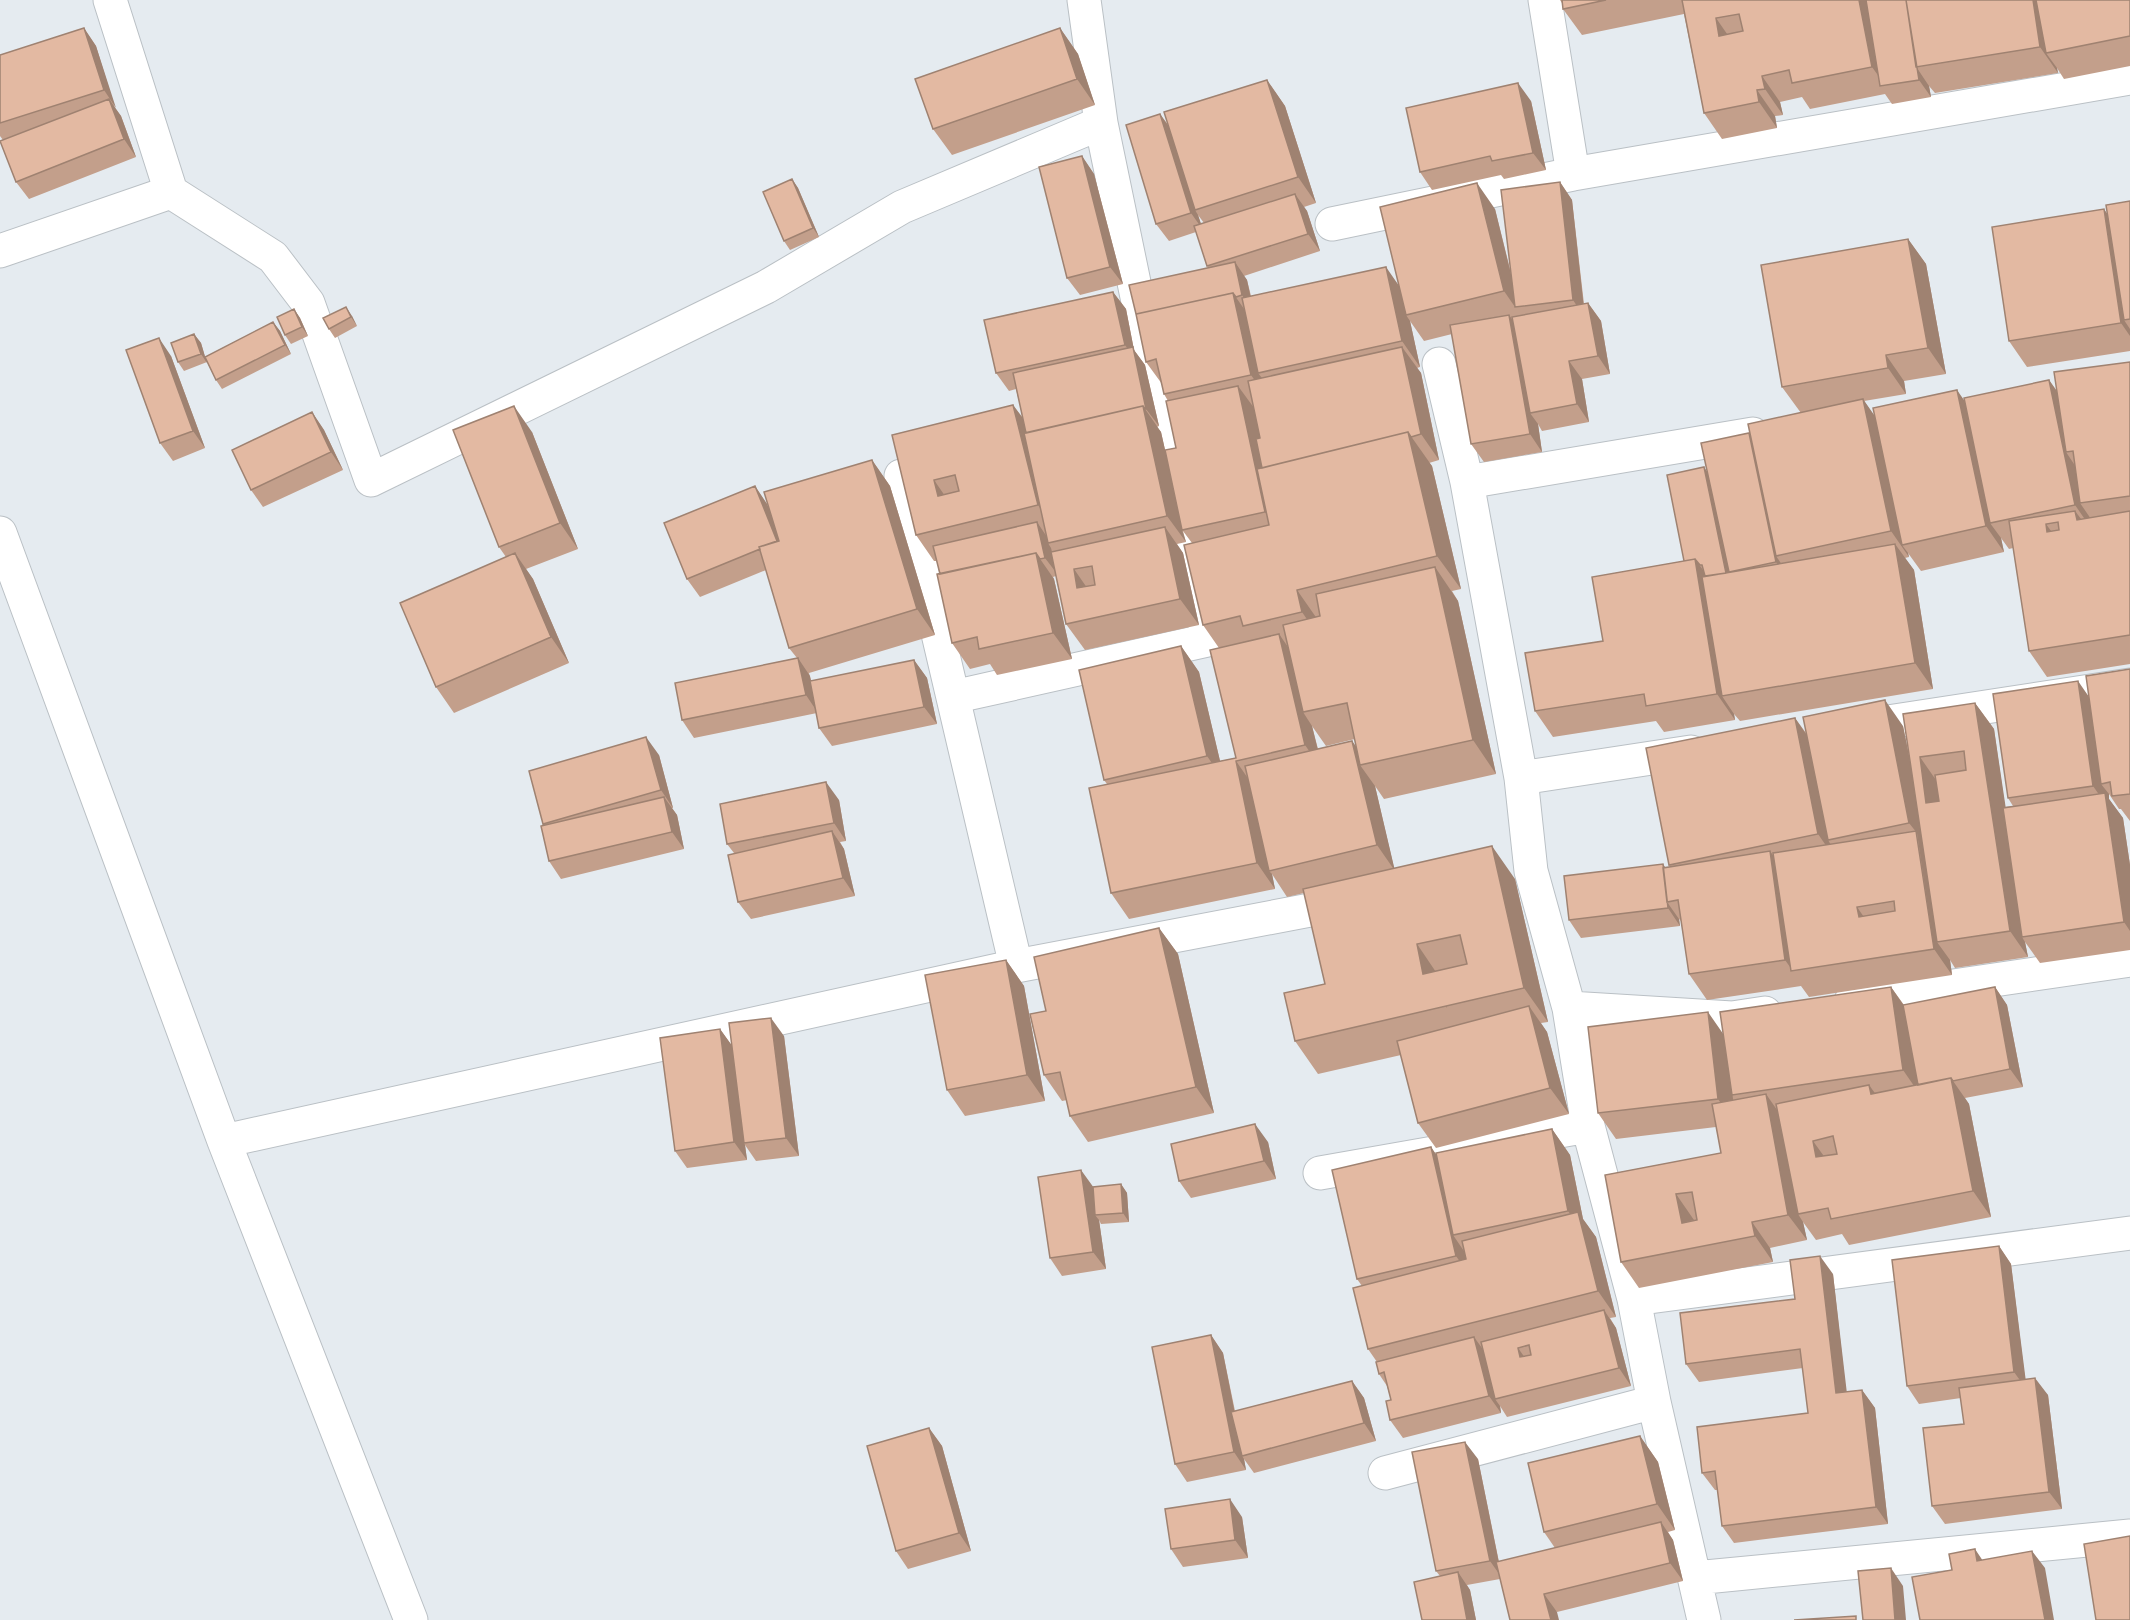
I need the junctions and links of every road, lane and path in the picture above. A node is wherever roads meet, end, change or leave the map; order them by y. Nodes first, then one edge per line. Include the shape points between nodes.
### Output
1 (110, 0) edge
2 (1084, 0) edge
3 (1545, 0) edge
4 (2130, 78) edge
5 (1101, 123) junction
6 (1573, 174) junction
7 (171, 192) junction
8 (1332, 224) dead end
9 (0, 251) edge
10 (1439, 364) dead end
11 (1781, 429) edge
12 (901, 476) edge
13 (1467, 482) junction
14 (0, 533) edge
15 (2130, 685) edge
16 (953, 697) junction
17 (1826, 732) edge
18 (1720, 748) edge
19 (1521, 778) junction
20 (1531, 871) junction
21 (1498, 877) edge
22 (1386, 896) edge
23 (2130, 960) edge
24 (1016, 966) junction
25 (1826, 1004) edge
26 (1569, 1008) junction
27 (1790, 1010) edge
28 (1588, 1126) junction
29 (224, 1141) junction
30 (1320, 1173) dead end
31 (2130, 1233) edge
32 (1634, 1299) junction
33 (1654, 1402) junction
34 (1385, 1473) dead end
35 (2130, 1536) edge
36 (1695, 1578) junction
37 (411, 1620) edge
38 (1704, 1620) edge

1 - 7 street
2 - 5 street
3 - 6 street
4 - 6 street
5 - 7 street via 902,207 766,287 370,480 308,303 273,257
5 - 16 street via 1208,640
6 - 8 street
7 - 9 street
10 - 13 street
11 - 13 street
12 - 16 street
13 - 19 street
14 - 29 street
15 - 17 street
16 - 24 street
18 - 19 street
19 - 20 street
20 - 21 street
20 - 26 street
22 - 24 street
23 - 25 street
24 - 29 street
26 - 27 street via 1732,1018
26 - 28 street
28 - 30 street
28 - 32 street
29 - 37 street
31 - 32 street
32 - 33 street
33 - 34 street
33 - 36 street
35 - 36 street
36 - 38 street

